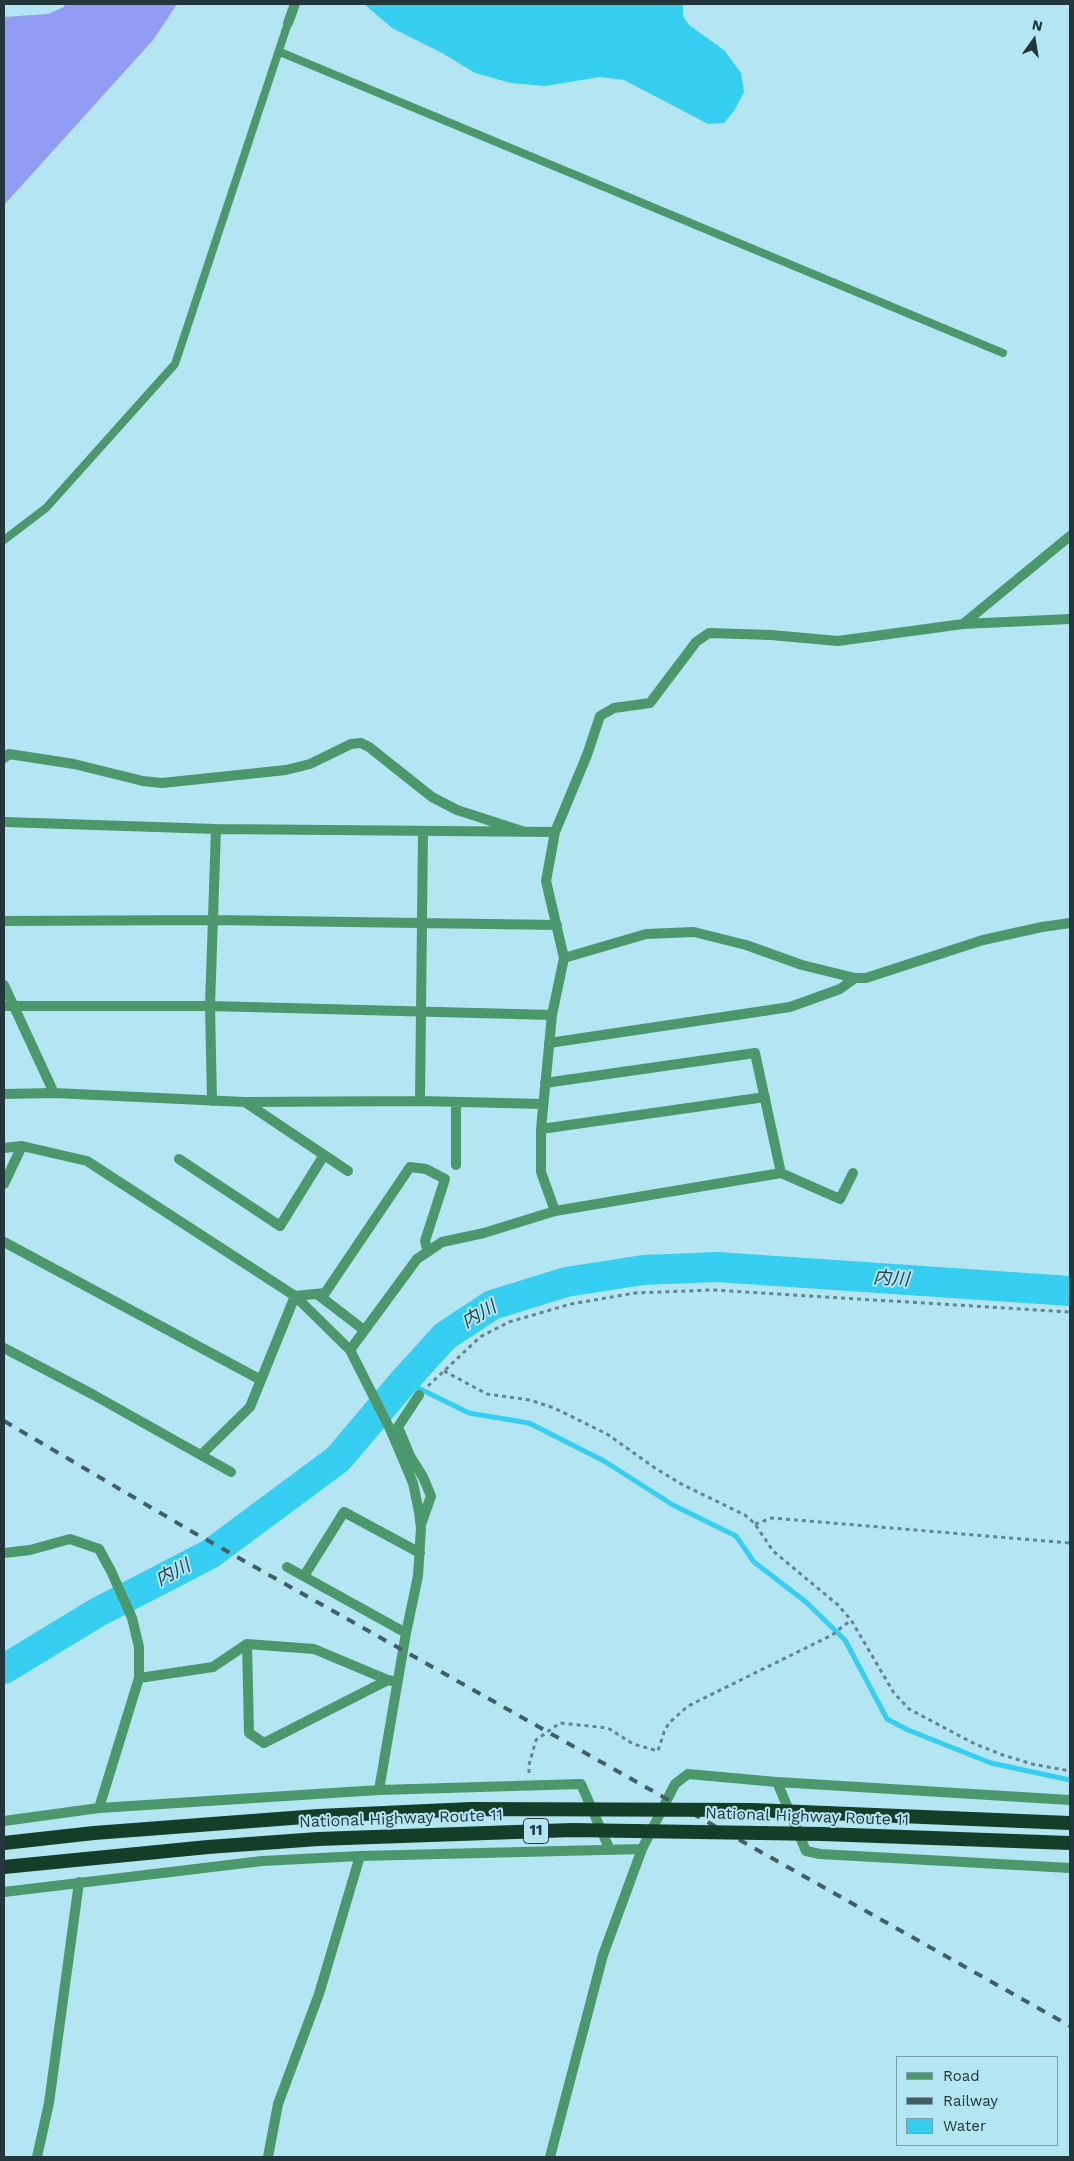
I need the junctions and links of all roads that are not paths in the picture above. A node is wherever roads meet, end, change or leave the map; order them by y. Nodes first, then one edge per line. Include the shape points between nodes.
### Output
1 (295, 4) edge
2 (288, 23) joint
3 (280, 52) junction
4 (1003, 353) dead end
5 (1070, 536) edge
6 (4, 540) edge
7 (1070, 619) edge
8 (963, 624) junction
9 (4, 758) edge
10 (4, 822) edge
11 (216, 829) junction
12 (423, 831) junction
13 (522, 831) junction
14 (555, 832) junction
15 (4, 920) edge
16 (213, 920) junction
17 (422, 922) junction
18 (1070, 923) edge
19 (557, 925) junction
20 (564, 958) junction
21 (855, 978) junction
22 (4, 985) edge
23 (8, 1006) edge
24 (210, 1006) junction
25 (421, 1012) junction
26 (552, 1015) junction
27 (549, 1043) junction
28 (545, 1083) junction
29 (54, 1093) junction
30 (4, 1094) edge
31 (764, 1097) junction
32 (212, 1100) junction
33 (420, 1101) junction
34 (244, 1102) junction
35 (456, 1102) junction
36 (543, 1104) junction
37 (541, 1129) junction
38 (22, 1146) junction
39 (4, 1148) edge
40 (324, 1155) junction
41 (179, 1159) dead end
42 (456, 1165) dead end
43 (348, 1171) dead end
44 (781, 1173) junction
45 (853, 1174) dead end
46 (4, 1184) edge
47 (555, 1211) junction
48 (4, 1242) edge
49 (428, 1252) junction
50 (316, 1294) junction
51 (295, 1296) junction
52 (364, 1330) junction
53 (4, 1348) edge
54 (350, 1350) junction
55 (261, 1380) junction
56 (419, 1395) dead end
57 (201, 1455) junction
58 (231, 1472) dead end
59 (420, 1528) junction
60 (4, 1553) edge
61 (420, 1553) junction
62 (288, 1567) dead end
63 (304, 1576) junction
64 (406, 1633) junction
65 (246, 1644) junction
66 (139, 1678) junction
67 (392, 1681) junction
68 (777, 1782) junction
69 (378, 1790) junction
70 (1070, 1800) edge
71 (99, 1808) junction
72 (4, 1821) edge
73 (1070, 1823) edge
74 (4, 1843) edge
75 (1070, 1843) edge
76 (609, 1848) junction
77 (642, 1849) junction
78 (360, 1856) junction
79 (4, 1867) edge
80 (1070, 1868) edge
81 (79, 1882) junction
82 (4, 1892) edge
83 (37, 2157) edge
84 (268, 2157) edge
85 (550, 2157) edge

1 - 2 street
2 - 3 lane
3 - 4 lane
3 - 6 lane via 175,364 46,508
5 - 8 street
7 - 8 street
8 - 14 street via 838,641 709,634 696,642 650,703 614,708 600,716
9 - 13 street via 9,754 74,764 162,783 286,770 310,764 351,744 362,743 432,797 457,810
10 - 11 street
11 - 12 street
11 - 16 street
12 - 13 street
12 - 17 street
13 - 14 street
14 - 19 street via 546,881
15 - 16 street
16 - 17 street
16 - 24 street
17 - 19 street
17 - 25 street
18 - 21 street via 983,940 866,978
19 - 20 street
20 - 21 street via 646,934 694,932 746,944 802,965
20 - 26 street
21 - 27 street via 840,989 790,1007
22 - 23 street
23 - 24 street
23 - 29 street
24 - 25 street
24 - 32 street
25 - 26 street
25 - 33 street
26 - 27 street
27 - 28 street
28 - 31 street via 755,1054
28 - 36 street
29 - 30 street
29 - 32 street
31 - 37 street
31 - 44 street
32 - 34 street
33 - 34 street
33 - 35 street
34 - 40 street
35 - 36 street
35 - 42 street
36 - 37 street
37 - 47 street via 541,1172
38 - 39 street
38 - 46 street
38 - 51 street via 87,1161
40 - 41 street via 280,1226
40 - 43 street
44 - 45 street via 840,1199
44 - 47 street
47 - 49 street via 442,1242
48 - 55 street
49 - 50 street via 425,1241 445,1180 426,1169 410,1167 325,1293
49 - 52 street via 417,1259
50 - 51 street
50 - 52 street
51 - 54 street
51 - 55 street
52 - 54 street
53 - 57 street
54 - 59 street via 413,1483
55 - 57 street via 250,1407
56 - 59 street via 398,1427 431,1496
57 - 58 street
59 - 61 street
60 - 66 street via 70,1539 99,1549 132,1618 139,1647
61 - 63 street via 344,1512
61 - 64 street
62 - 63 street
63 - 64 street
64 - 67 street
65 - 66 street via 213,1667
65 - 67 street via 314,1649
65 - 67 street via 248,1734 264,1743
66 - 71 street
67 - 69 street
68 - 70 street
68 - 77 street via 688,1774 675,1784
68 - 80 street via 806,1851
69 - 71 street
69 - 76 street via 581,1784
71 - 72 street
73 - 74 highway, National Highway Route 11 / 11, bridge via 743,1810 470,1809 318,1816
75 - 79 highway, National Highway Route 11 / 11, bridge via 822,1834 572,1830 318,1839
76 - 77 street
76 - 78 street
77 - 85 street via 603,1955
78 - 81 street via 262,1861
78 - 84 street via 319,1994 278,2104
81 - 82 street
81 - 83 street via 49,2102

